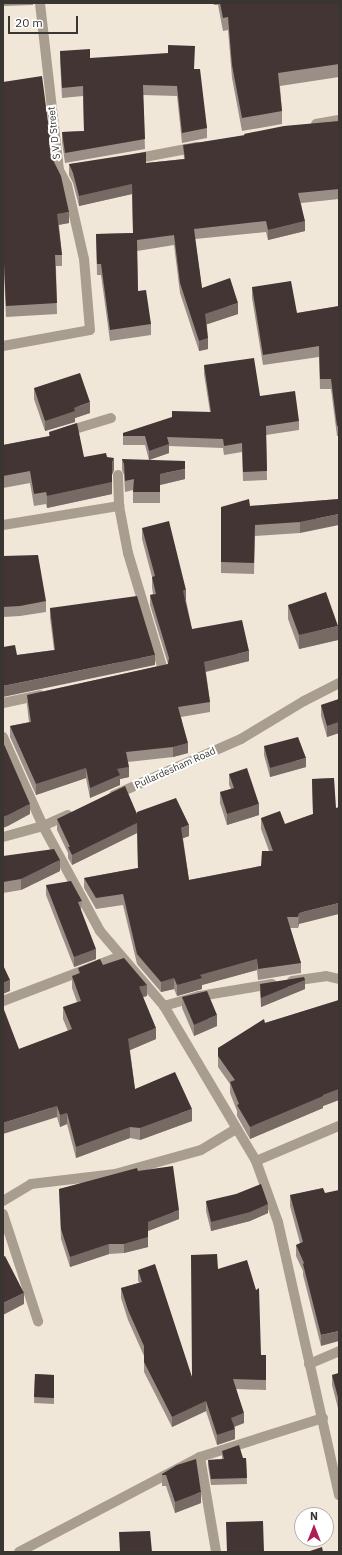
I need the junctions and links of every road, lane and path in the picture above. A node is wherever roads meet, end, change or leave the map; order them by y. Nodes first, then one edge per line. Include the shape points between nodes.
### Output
1 (40, 3) edge
2 (339, 120) edge
3 (308, 126) edge
4 (207, 145) edge
5 (121, 161) edge
6 (3, 346) edge
7 (111, 418) dead end
8 (57, 434) edge
9 (118, 475) dead end
10 (119, 506) junction
11 (3, 525) edge
12 (148, 673) edge
13 (339, 683) edge
14 (49, 693) edge
15 (3, 703) edge
16 (3, 737) edge
17 (106, 799) edge
18 (78, 811) edge
19 (43, 826) junction
20 (3, 837) edge
21 (121, 956) junction
22 (339, 980) edge
23 (3, 1001) edge
24 (164, 1006) junction
25 (339, 1126) edge
26 (236, 1129) junction
27 (256, 1161) junction
28 (3, 1201) edge
29 (3, 1214) edge
30 (38, 1321) dead end
31 (339, 1350) edge
32 (310, 1364) junction
33 (323, 1418) junction
34 (200, 1457) junction
35 (339, 1495) edge
36 (19, 1552) edge
37 (216, 1552) edge

1 - 6 street, S V D Street via 62,169 84,259 90,330
2 - 3 street
4 - 5 street
7 - 8 street
9 - 10 street
10 - 11 street
10 - 12 street via 128,553 163,670
13 - 17 street, Pullardesham Road via 241,739
14 - 15 street
16 - 19 street
18 - 19 street
19 - 20 street
19 - 21 street via 100,931
21 - 23 street
21 - 24 street
22 - 24 street via 326,976 319,977 200,996
24 - 26 street
25 - 27 street
26 - 27 street
26 - 28 street via 201,1150 115,1174 31,1184
27 - 32 street via 278,1222
29 - 30 street
31 - 32 street
32 - 33 street
33 - 34 street
33 - 35 street
34 - 36 street
34 - 37 street

